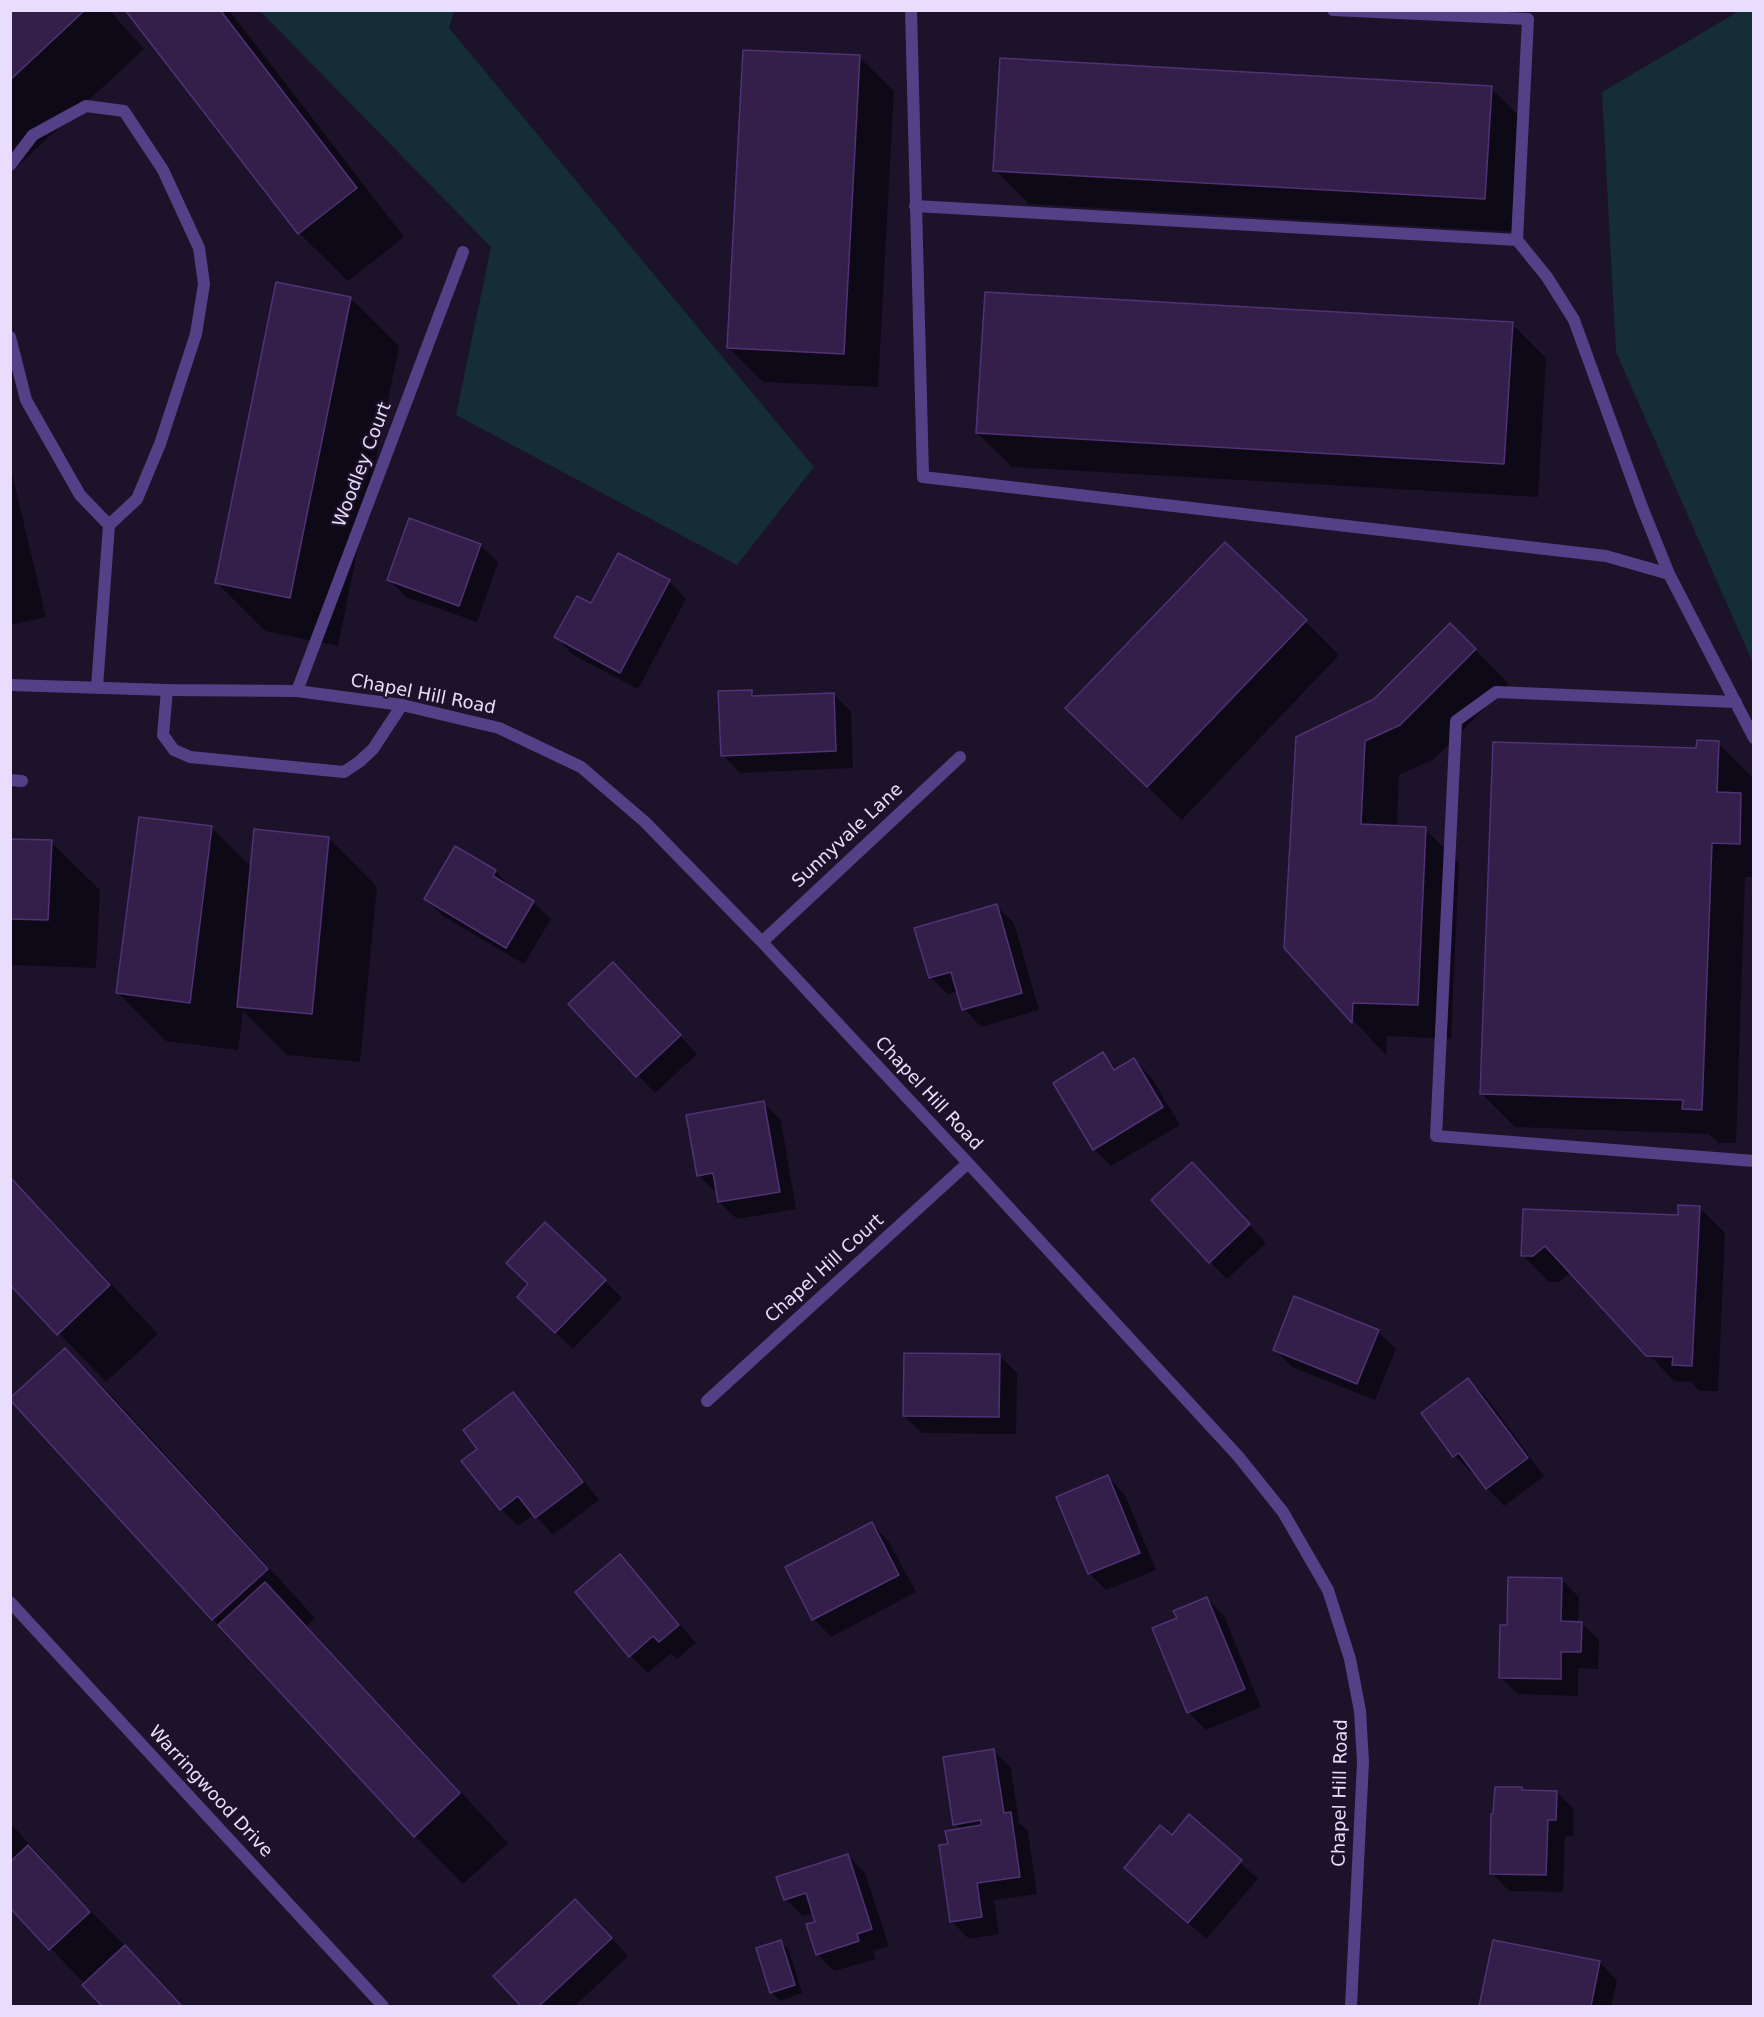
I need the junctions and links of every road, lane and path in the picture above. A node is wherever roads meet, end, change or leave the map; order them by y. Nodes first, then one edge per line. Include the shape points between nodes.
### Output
1 (911, 10) edge
2 (1332, 10) edge
3 (10, 165) edge
4 (915, 206) junction
5 (1517, 240) junction
6 (463, 252) dead end
7 (10, 337) edge
8 (109, 525) junction
9 (1669, 574) junction
10 (10, 685) edge
11 (97, 687) junction
12 (167, 690) junction
13 (297, 691) junction
14 (1736, 702) junction
15 (402, 705) junction
16 (1754, 738) edge
17 (960, 757) dead end
18 (762, 942) junction
19 (1754, 1161) edge
20 (968, 1163) junction
21 (707, 1401) dead end
22 (10, 1602) edge
23 (383, 2007) edge
24 (1351, 2007) edge

1 - 4 street
2 - 5 street via 1528,19
3 - 8 street via 33,135 86,106 124,111 163,170 199,248 204,284 196,334 160,444 137,499
4 - 5 street
4 - 9 street via 923,477 1606,556
5 - 9 street via 1574,320
6 - 13 street, Woodley Court
7 - 8 street via 27,400 80,495
8 - 11 street
9 - 14 street
10 - 11 street, Chapel Hill Road
11 - 12 street, Chapel Hill Road
12 - 13 street, Chapel Hill Road
12 - 15 street via 163,735 174,750 190,757 344,772 373,749
13 - 15 street, Chapel Hill Road
14 - 16 street
14 - 19 street via 1496,692 1456,721 1436,1136
15 - 18 street, Chapel Hill Road via 500,728 581,767 645,822
17 - 18 street, Sunnyvale Lane
18 - 20 street, Chapel Hill Road
20 - 21 street, Chapel Hill Court
20 - 24 street, Chapel Hill Road via 1238,1456 1283,1512 1328,1590 1350,1659 1360,1711 1363,1762
22 - 23 street, Warringwood Drive

